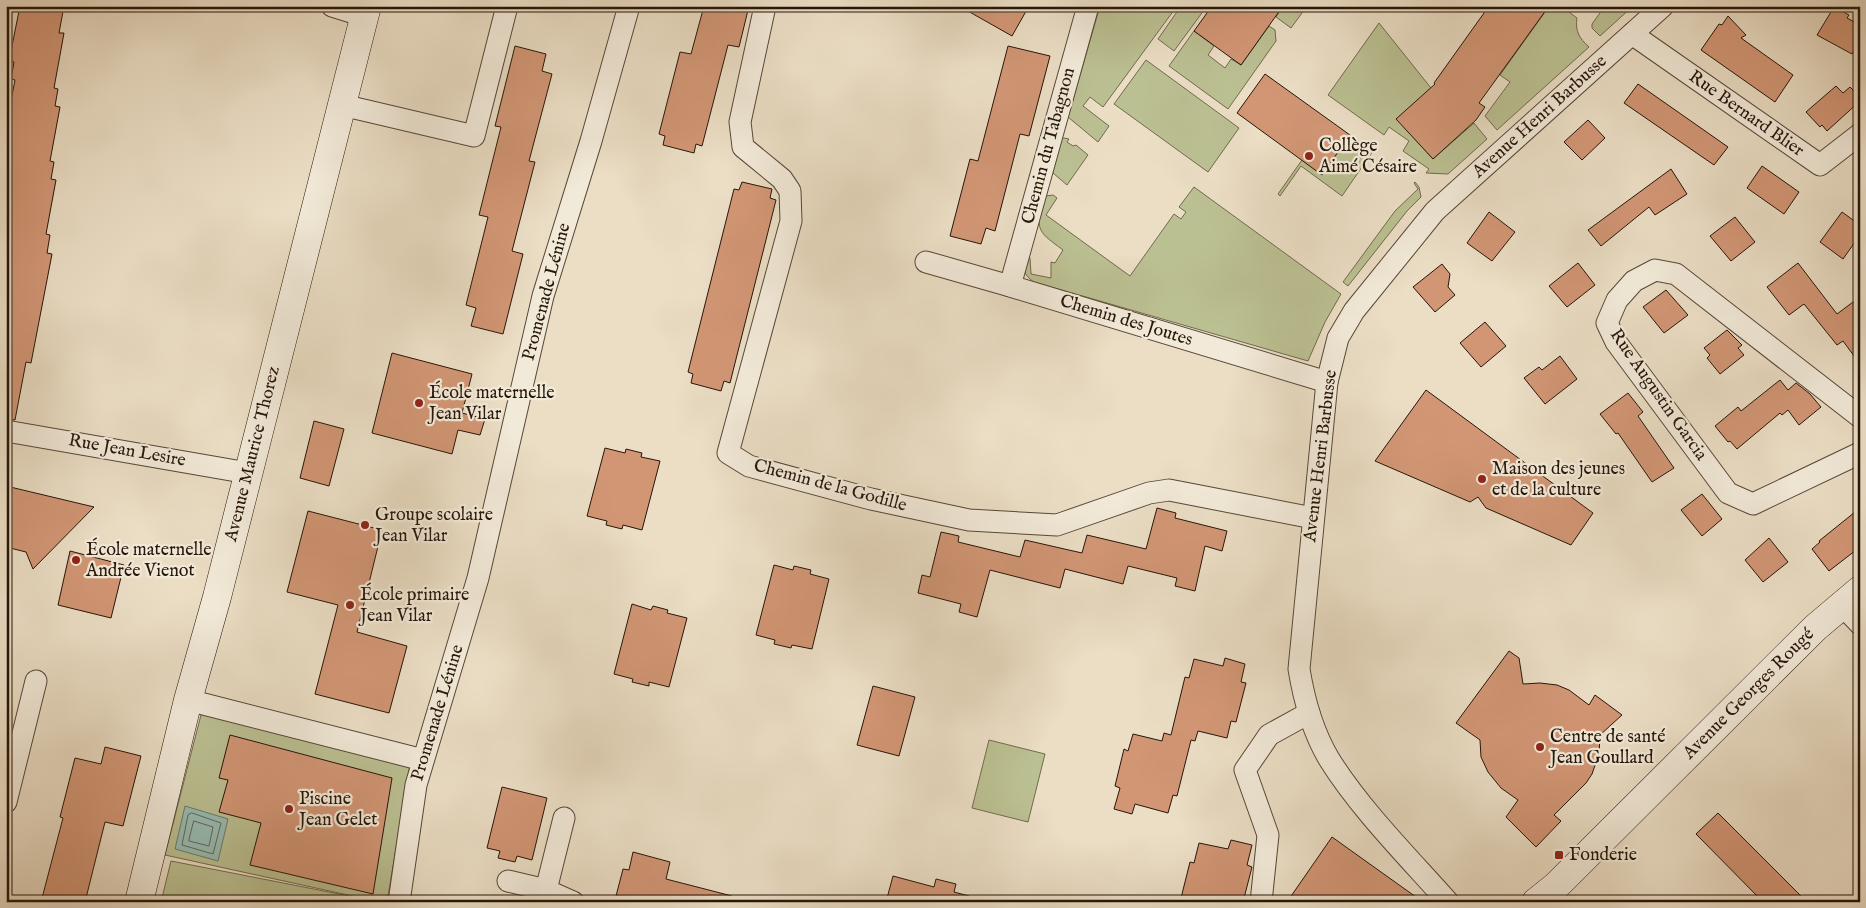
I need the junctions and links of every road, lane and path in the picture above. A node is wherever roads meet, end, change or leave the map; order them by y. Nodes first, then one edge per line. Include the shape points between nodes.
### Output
1 (332, 6) edge
2 (507, 6) edge
3 (629, 6) edge
4 (766, 6) edge
5 (1088, 6) edge
6 (1663, 6) edge
7 (366, 11) edge
8 (1632, 34) junction
9 (342, 105) junction
10 (1860, 134) edge
11 (926, 262) dead end
12 (1010, 286) junction
13 (1327, 382) junction
14 (1860, 417) edge
15 (6, 431) edge
16 (1860, 453) edge
17 (248, 473) junction
18 (1313, 518) junction
19 (1854, 606) edge
20 (36, 681) dead end
21 (188, 700) junction
22 (1309, 713) junction
23 (423, 760) junction
24 (6, 802) edge
25 (564, 818) dead end
26 (508, 881) dead end
27 (546, 890) junction
28 (1546, 897) edge
29 (139, 902) edge
30 (400, 902) edge
31 (573, 902) edge
32 (1261, 902) edge
33 (1448, 902) edge

1 - 7 street
2 - 9 street via 474,136
3 - 23 street, Promenade Lénine via 543,296 478,578
4 - 18 street, Chemin de la Godille via 740,122 743,147 782,179 790,191 791,221 728,453 749,466 871,499 969,520 1057,525 1149,493 1169,490
5 - 12 street, Chemin du Tabagnon
6 - 8 street, Avenue Henri Barbusse
7 - 9 street, Avenue Maurice Thorez
8 - 10 street, Rue Bernard Blier via 1820,165
8 - 13 street, Avenue Henri Barbusse via 1435,211 1354,311 1338,338
9 - 17 street, Avenue Maurice Thorez
11 - 12 street, Chemin des Joutes
12 - 13 street, Chemin des Joutes
13 - 18 street, Avenue Henri Barbusse
14 - 16 street, Rue Augustin Garcia via 1676,274 1655,270 1634,281 1617,300 1608,323 1616,342 1728,493 1753,504
15 - 17 street, Rue Jean Lesire
17 - 21 street, Avenue Maurice Thorez
18 - 22 street, Avenue Henri Barbusse via 1300,669
19 - 28 street, Avenue Georges Rougé via 1815,628
20 - 24 street
21 - 23 street
21 - 29 street, Avenue Maurice Thorez
22 - 32 street via 1269,735 1245,770 1268,835
22 - 33 street, Avenue Henri Barbusse via 1329,758 1355,795
23 - 30 street, Promenade Lénine via 416,785
25 - 27 street
26 - 27 street
27 - 31 street

